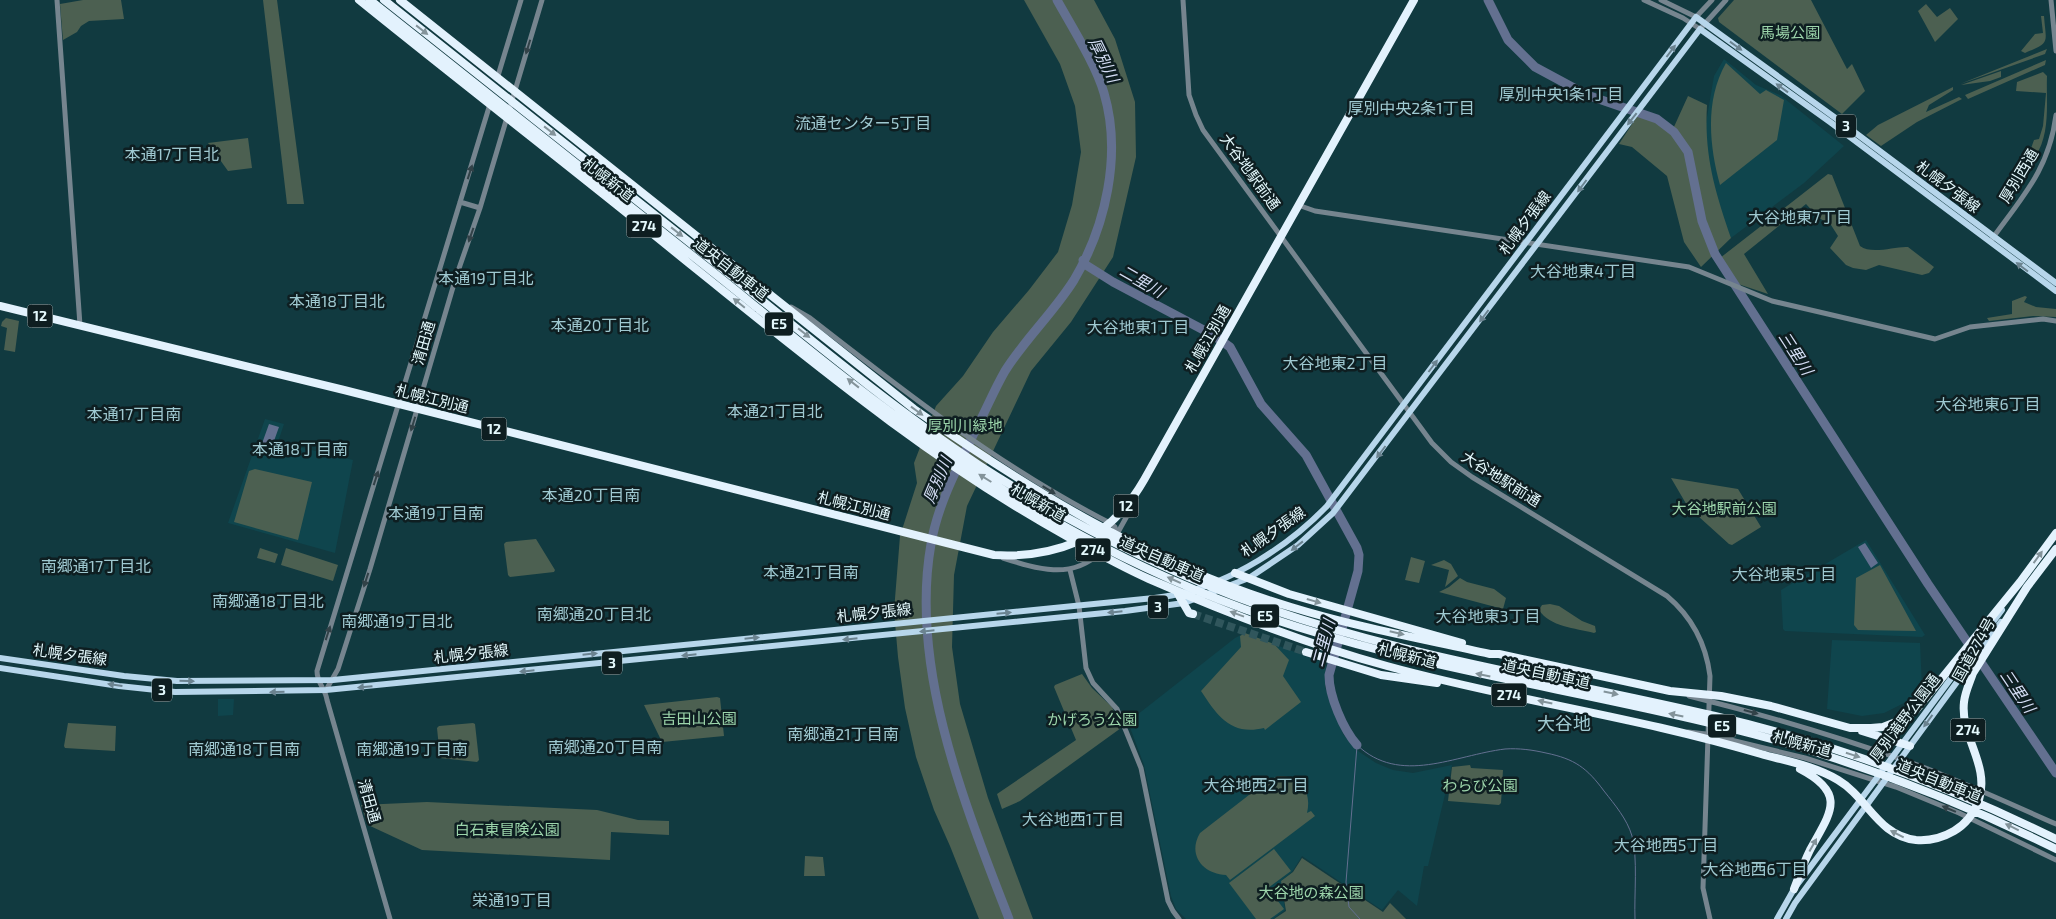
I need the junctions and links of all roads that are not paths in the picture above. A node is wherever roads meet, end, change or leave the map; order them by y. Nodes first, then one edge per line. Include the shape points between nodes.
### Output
1 (57, 0) edge
2 (358, 0) edge
3 (370, 0) edge
4 (384, 0) edge
5 (400, 0) edge
6 (521, 0) edge
7 (542, 0) edge
8 (1183, 0) edge
9 (1414, 0) edge
10 (1644, 0) edge
11 (1661, 0) edge
12 (1712, 0) edge
13 (1726, 0) edge
14 (2051, 0) edge
15 (1696, 17) junction
16 (1705, 23) junction
17 (1691, 24) junction
18 (1700, 29) junction
19 (2056, 51) edge
20 (498, 78) junction
21 (515, 91) junction
22 (490, 104) junction
23 (2056, 115) edge
24 (508, 119) junction
25 (460, 202) junction
26 (1298, 205) junction
27 (480, 208) junction
28 (1281, 237) junction
29 (1992, 240) junction
30 (1526, 243) junction
31 (1537, 245) junction
32 (439, 272) junction
33 (456, 277) junction
34 (2056, 283) edge
35 (2056, 291) edge
36 (767, 292) junction
37 (0, 306) edge
38 (2056, 321) edge
39 (80, 325) junction
40 (398, 405) junction
41 (1404, 405) junction
42 (418, 410) junction
43 (1410, 414) junction
44 (1135, 495) junction
45 (1110, 523) junction
46 (2056, 533) edge
47 (1117, 534) junction
48 (2056, 549) edge
49 (994, 555) junction
50 (1070, 570) junction
51 (1235, 572) junction
52 (1249, 578) junction
53 (1178, 594) junction
54 (1183, 603) junction
55 (1079, 606) junction
56 (1193, 614) tunnel mouth
57 (1080, 616) junction
58 (1312, 627) junction
59 (1992, 630) junction
60 (1374, 645) junction
61 (1306, 652) tunnel mouth
62 (1494, 653) junction
63 (0, 658) edge
64 (1963, 663) junction
65 (0, 668) edge
66 (317, 680) junction
67 (333, 680) junction
68 (1484, 689) junction
69 (326, 690) junction
70 (1670, 691) junction
71 (1850, 728) junction
72 (1678, 731) junction
73 (1904, 748) junction
74 (1784, 760) junction
75 (2010, 816) junction
76 (2056, 824) edge
77 (2056, 834) edge
78 (2056, 839) edge
79 (2056, 848) edge
80 (2056, 860) edge
81 (1794, 889) junction
82 (390, 919) edge
83 (1179, 919) edge
84 (1710, 919) edge
85 (1777, 919) edge
86 (1786, 919) edge

1 - 39 street
2 - 22 highway, 札幌新道 / 274
58 -> 3 highway, 道央自動車道 / E5 via 1219,599 1098,544 1038,511 938,447
4 -> 58 highway, 道央自動車道 / E5 via 941,439 1036,500 1135,553
5 - 20 highway, 札幌新道 / 274
6 - 20 street, 清田通
7 -> 21 street, 清田通
8 - 28 street, 大谷地駅前通 via 1187,82 1196,115
9 - 26 highway, 札幌江別通 / 12
10 - 17 street
11 - 15 street
12 - 15 street
13 - 16 street
14 - 19 street
15 - 16 main road, 札幌夕張線 / 3
15 - 17 main road, 札幌夕張線 / 3
16 - 18 street
16 -> 29 main road, 札幌夕張線 / 3
17 - 18 street
30 -> 17 main road, 札幌夕張線 / 3
29 -> 18 main road, 札幌夕張線 / 3
18 -> 31 main road, 札幌夕張線 / 3
20 - 21 highway, 札幌新道 / 274
20 - 22 street, 清田通
21 - 24 street, 清田通
21 - 36 highway, 札幌新道 / 274
22 - 24 highway, 札幌新道 / 274
25 -> 22 street, 清田通
23 - 29 street, 厚別西通 via 2047,157 2030,189
24 - 27 street, 清田通
68 -> 24 highway, 札幌新道 / 274 via 1341,652 1209,604 1143,576 1028,515 930,451
25 - 27 street
25 - 32 street, 清田通
26 - 28 highway, 札幌江別通 / 12
26 - 30 street via 1315,211
27 -> 33 street, 清田通
28 - 41 street, 大谷地駅前通
28 - 44 highway, 札幌江別通 / 12
29 - 34 main road, 札幌夕張線 / 3
35 -> 29 main road, 札幌夕張線 / 3
30 - 31 street
41 -> 30 main road, 札幌夕張線 / 3
31 - 38 street via 1689,267 1772,301 1935,339 1970,327
31 -> 43 main road, 札幌夕張線 / 3
32 - 33 street
32 - 40 street, 清田通
33 - 42 street, 清田通
36 -> 45 street via 810,318 936,416 1042,485
36 -> 62 highway, 札幌新道 / 274 via 914,409 1038,492 1102,528 1160,556 1290,607
37 - 39 highway, 札幌江別通 / 12
39 - 40 highway, 札幌江別通 / 12
40 - 42 highway, 札幌江別通 / 12
66 -> 40 street, 清田通 via 322,653
41 - 43 street, 大谷地駅前通
41 - 51 main road, 札幌夕張線 / 3 via 1316,517 1270,553
42 - 49 highway, 札幌江別通 / 12
42 -> 67 street, 清田通
43 -> 52 main road, 札幌夕張線 / 3 via 1340,506 1298,545
43 - 84 street, 大谷地駅前通 via 1454,465 1655,588 1674,601 1694,627 1709,666 1703,888
44 - 45 highway, 札幌江別通 / 12
44 - 47 street
45 - 47 street
45 - 49 highway, 札幌江別通 / 12 via 1089,537 1047,552
59 -> 46 highway, 国道274号 / 274 via 2020,582
47 - 50 street via 1094,558
48 - 59 highway, 国道274号 / 274
49 - 50 street via 1043,570
50 - 55 street
51 - 52 highway
51 - 53 main road, 札幌夕張線 / 3
52 - 54 main road, 札幌夕張線 / 3
52 -> 62 highway via 1289,594
53 - 54 highway
53 - 55 main road, 札幌夕張線 / 3
54 - 56 highway
54 -> 57 main road, 札幌夕張線 / 3
55 - 57 street
67 -> 55 main road, 札幌夕張線 / 3
57 -> 69 main road, 札幌夕張線 / 3
57 - 83 street via 1086,668 1093,683 1117,709 1141,768 1168,901
58 - 60 highway, 道央自動車道 / E5
59 - 64 highway, 国道274号 / 274
59 - 64 main road, 厚別滝野公園通
59 -> 74 highway, 国道274号 / 274 via 1964,702 1982,785 1972,815 1959,828 1930,840 1907,839 1882,824 1842,782
60 -> 75 highway, 道央自動車道 / E5 via 1652,702 1775,731 1903,772
79 -> 60 highway, 道央自動車道 / E5 via 1902,780 1816,752 1687,718 1456,669
61 - 68 highway, 274 via 1381,675
62 - 70 highway, 札幌新道 / 274
63 -> 66 main road, 札幌夕張線 / 3 via 178,681
64 - 71 highway, 国道274号 / 274 via 1908,716 1882,727
64 - 73 main road, 厚別滝野公園通
69 -> 65 main road, 札幌夕張線 / 3 via 175,692
66 - 67 main road, 札幌夕張線 / 3
66 - 69 street, 清田通
67 - 69 street, 清田通
72 -> 68 highway, 札幌新道 / 274
69 - 82 street, 清田通
70 - 71 highway, 国道274号 / 274 via 1721,696 1771,706
70 -> 76 street, 札幌新道 via 1865,747
71 - 73 highway
72 - 74 highway, 国道274号 / 274
80 -> 72 street, 札幌新道 via 1959,814 1879,782 1805,758 1706,734
73 - 81 main road, 厚別滝野公園通
73 - 86 main road, 厚別滝野公園通
81 -> 74 highway via 1809,851 1826,821 1830,799 1825,785 1816,777
75 - 77 highway
75 - 78 highway, 道央自動車道 / E5
81 - 85 main road, 厚別滝野公園通

